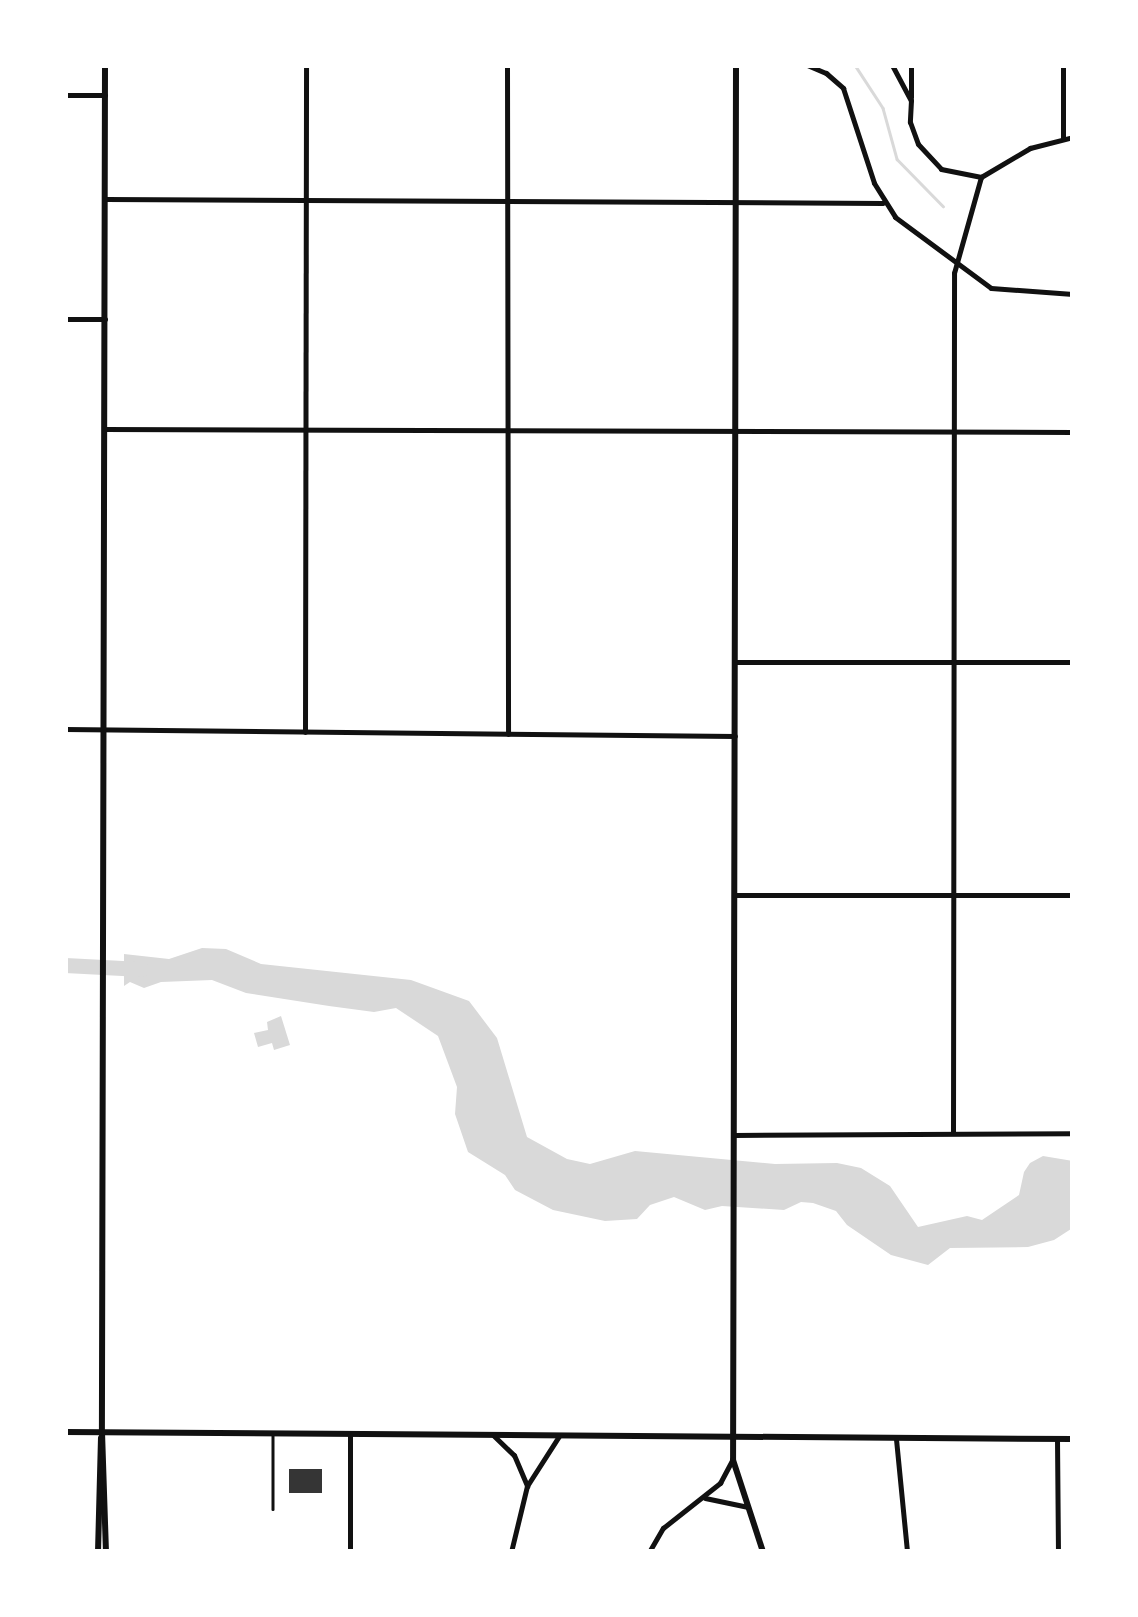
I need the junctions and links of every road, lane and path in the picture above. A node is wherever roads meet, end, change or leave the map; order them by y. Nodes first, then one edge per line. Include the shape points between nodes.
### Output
1 (105, 65) edge
2 (306, 65) edge
3 (508, 65) edge
4 (736, 65) edge
5 (807, 65) edge
6 (892, 65) edge
7 (911, 65) edge
8 (1063, 65) edge
9 (65, 95) edge
10 (105, 95) junction
11 (910, 100) junction
12 (1062, 138) junction
13 (1073, 138) edge
14 (981, 177) junction
15 (106, 200) junction
16 (306, 200) junction
17 (509, 200) junction
18 (736, 202) junction
19 (883, 203) junction
20 (955, 263) junction
21 (1073, 294) edge
22 (65, 320) edge
23 (105, 320) junction
24 (105, 429) junction
25 (304, 430) junction
26 (735, 431) junction
27 (509, 432) junction
28 (954, 432) junction
29 (1073, 432) edge
30 (734, 662) junction
31 (954, 662) junction
32 (1073, 662) edge
33 (65, 730) edge
34 (105, 730) junction
35 (305, 733) junction
36 (508, 734) junction
37 (735, 736) junction
38 (734, 894) junction
39 (953, 895) junction
40 (1073, 895) edge
41 (1073, 1132) edge
42 (953, 1134) junction
43 (734, 1135) junction
44 (65, 1432) edge
45 (102, 1432) junction
46 (273, 1435) junction
47 (350, 1435) junction
48 (493, 1435) junction
49 (559, 1436) junction
50 (732, 1437) junction
51 (896, 1439) junction
52 (1057, 1440) junction
53 (1073, 1440) edge
54 (732, 1460) junction
55 (527, 1486) junction
56 (702, 1498) junction
57 (748, 1507) junction
58 (273, 1509) dead end
59 (98, 1552) edge
60 (106, 1552) edge
61 (350, 1552) edge
62 (511, 1552) edge
63 (649, 1552) edge
64 (763, 1552) edge
65 (908, 1552) edge
66 (1058, 1552) edge

1 - 10 main road
2 - 16 street
3 - 17 street
4 - 18 main road
5 - 19 street via 843,88
6 - 11 street
7 - 11 street
8 - 12 street
9 - 10 street
10 - 15 main road
11 - 14 street via 912,134 924,154 941,168
12 - 13 street
12 - 14 street
14 - 20 street
15 - 16 street
15 - 23 main road
16 - 17 street
16 - 25 street
17 - 18 street
17 - 27 street
18 - 19 street
18 - 26 main road
19 - 20 street
20 - 21 street via 992,288
20 - 28 street
22 - 23 street
23 - 24 main road
24 - 25 street
24 - 34 main road
25 - 27 street
25 - 35 street
26 - 27 street
26 - 28 street
26 - 30 main road
27 - 36 street
28 - 29 street
28 - 31 street
30 - 31 street
30 - 37 main road
31 - 32 street
31 - 39 street
33 - 34 street
34 - 35 street
34 - 45 main road
35 - 36 street
36 - 37 street
37 - 38 main road
38 - 39 street
38 - 43 main road
39 - 40 street
39 - 42 street
41 - 42 street
42 - 43 street
43 - 50 main road
44 - 45 main road
45 - 46 main road
45 - 59 main road
45 - 60 main road
46 - 47 main road
46 - 58 lane
47 - 48 main road
47 - 61 street
48 - 49 main road
48 - 55 street via 514,1455
49 - 50 main road
49 - 55 street
50 - 51 main road
50 - 54 main road
51 - 52 main road
51 - 65 street
52 - 53 main road
52 - 66 street
54 - 56 street
54 - 57 main road
55 - 62 street
56 - 57 street
56 - 63 street via 663,1528
57 - 64 main road

